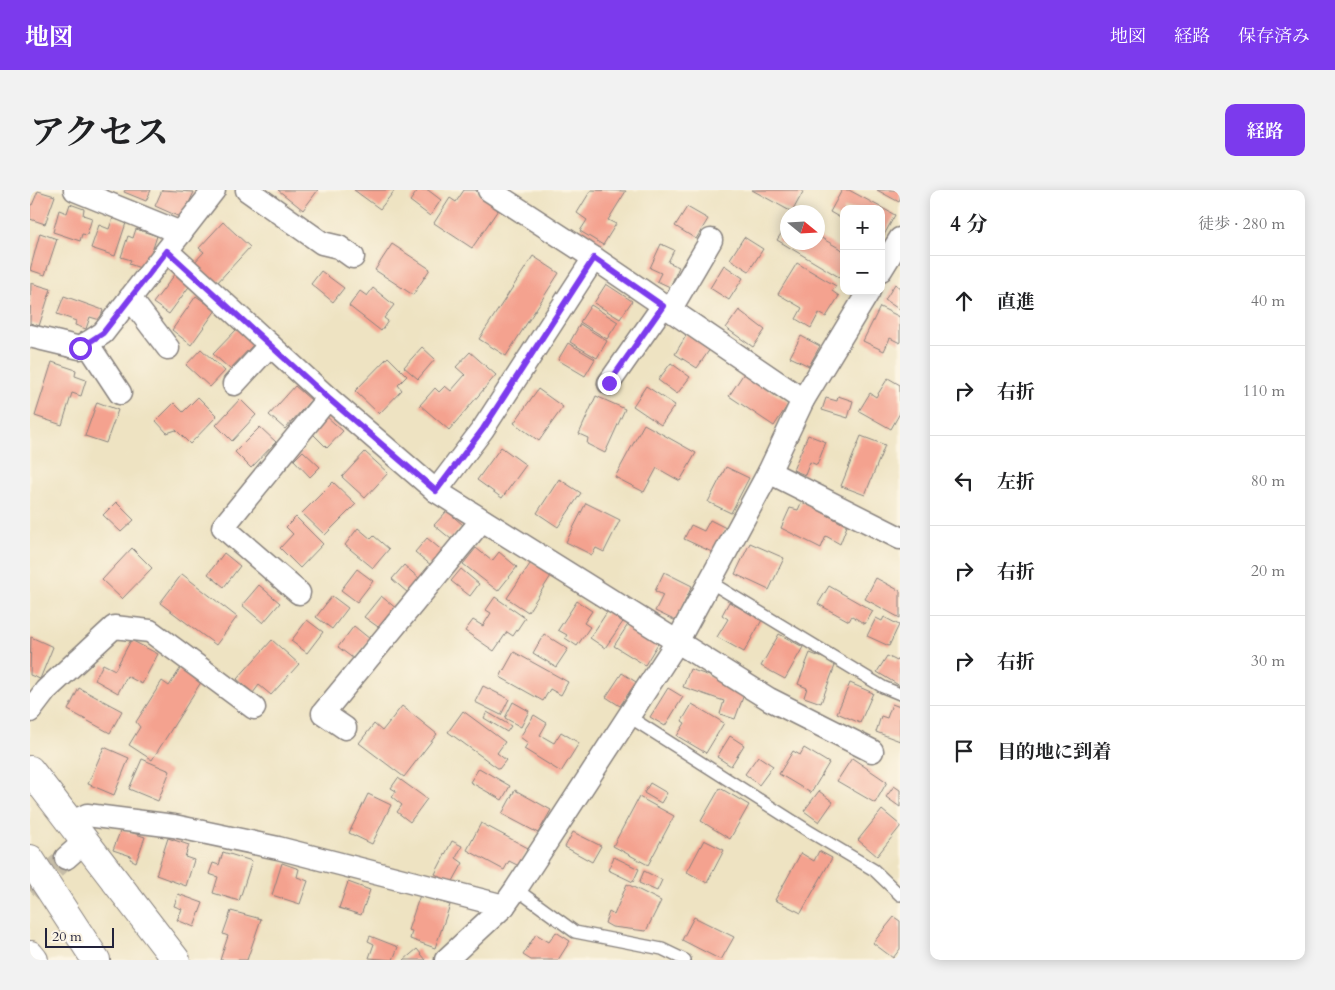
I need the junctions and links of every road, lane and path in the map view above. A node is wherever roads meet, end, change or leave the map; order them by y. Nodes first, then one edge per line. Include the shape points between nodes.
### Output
1 (75, 190) edge
2 (214, 190) edge
3 (247, 190) edge
4 (489, 190) edge
5 (180, 233) junction
6 (900, 239) edge
7 (711, 240) dead end
8 (167, 251) junction
9 (353, 257) dead end
10 (594, 258) junction
11 (885, 263) edge
12 (867, 295) edge
13 (130, 298) junction
14 (667, 308) junction
15 (30, 336) edge
16 (87, 343) junction
17 (270, 345) junction
18 (168, 348) dead end
19 (609, 383) dead end
20 (234, 384) dead end
21 (120, 393) dead end
22 (328, 398) junction
23 (803, 400) junction
24 (769, 472) junction
25 (436, 491) junction
26 (482, 520) junction
27 (900, 538) edge
28 (710, 582) junction
29 (299, 592) dead end
30 (677, 642) junction
31 (900, 694) edge
32 (254, 708) dead end
33 (30, 711) edge
34 (628, 716) junction
35 (345, 728) dead end
36 (872, 751) dead end
37 (30, 770) edge
38 (73, 841) junction
39 (30, 859) edge
40 (30, 885) edge
41 (900, 895) edge
42 (510, 897) junction
43 (89, 951) edge
44 (30, 955) edge
45 (34, 960) edge
46 (176, 960) edge
47 (446, 960) edge
48 (685, 960) edge

1 - 5 street
2 - 5 street
3 - 9 street via 322,243 339,247
4 - 10 street
5 - 8 street
6 - 11 street
7 - 14 street
8 - 13 street
8 - 17 street
10 - 14 street
10 - 25 street via 483,429
12 - 23 street
13 - 16 street via 103,333
13 - 18 street
14 - 19 street
14 - 23 street
15 - 16 street via 80,348
16 - 21 street
17 - 20 street
17 - 22 street
22 - 25 street
22 - 29 street via 223,527
23 - 24 street
24 - 27 street
24 - 28 street
25 - 26 street
26 - 30 street
26 - 35 street via 322,713
28 - 30 street
28 - 31 lane via 883,687
30 - 34 street
30 - 36 street via 770,699
32 - 33 street via 150,631 114,627 46,690
34 - 41 lane via 874,870
34 - 42 street
37 - 38 main road
38 - 42 street via 87,815 174,826
38 - 46 main road
39 - 43 main road
40 - 43 main road
42 - 47 street
42 - 48 lane via 575,932 662,949
44 - 45 main road

